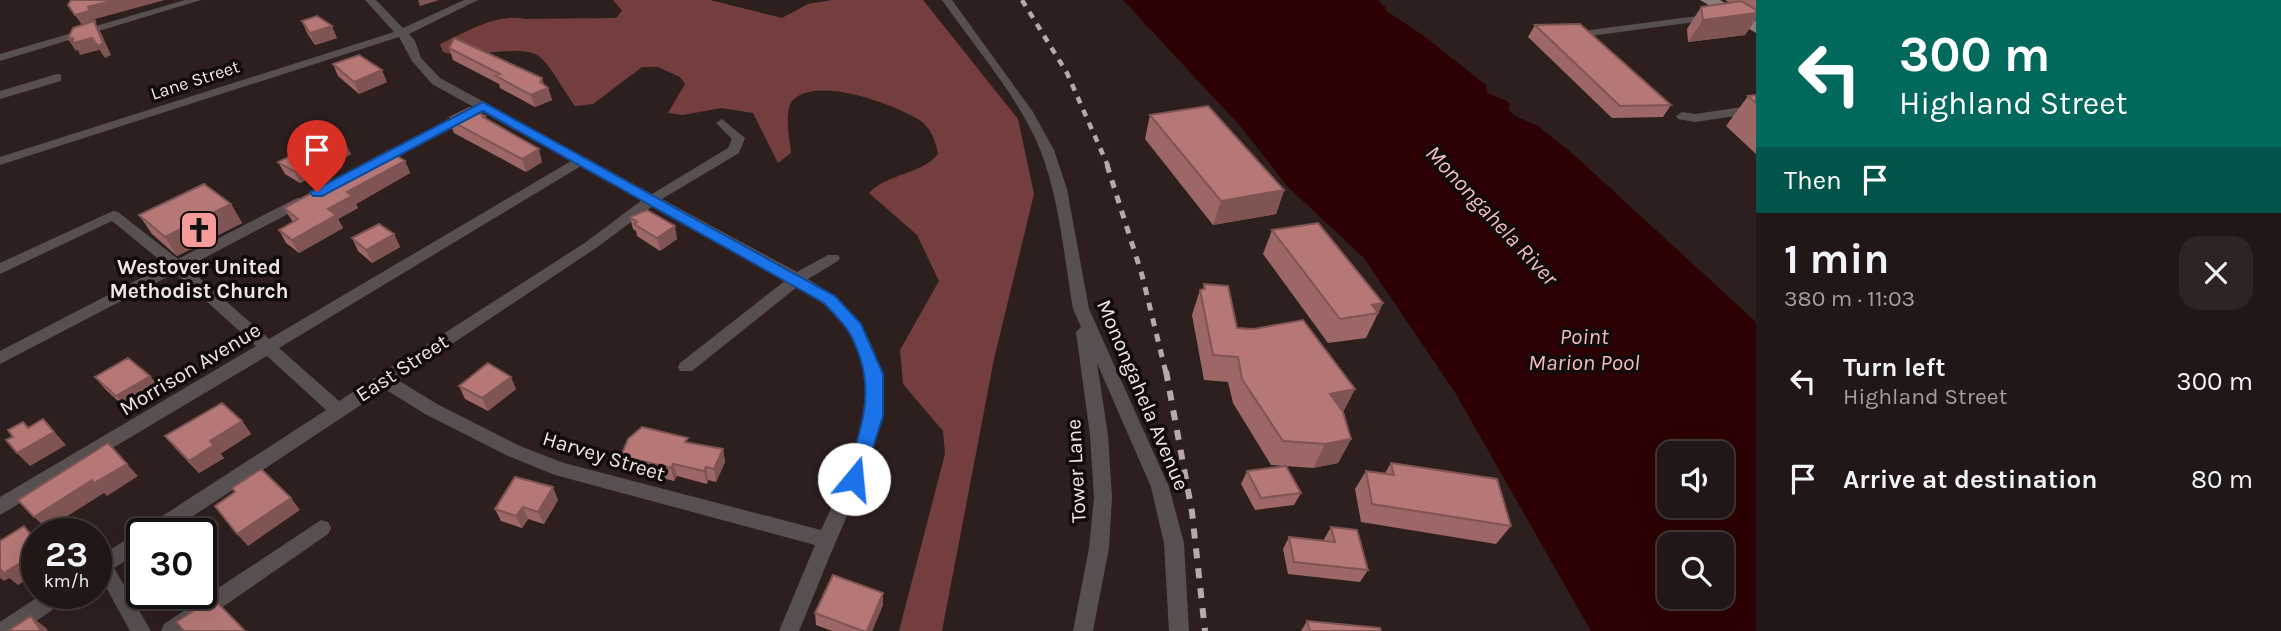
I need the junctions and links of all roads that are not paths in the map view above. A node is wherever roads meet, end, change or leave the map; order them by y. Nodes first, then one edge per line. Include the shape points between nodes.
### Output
1 (196, 0) edge
2 (370, 0) edge
3 (473, 0) edge
4 (947, 0) edge
5 (1709, 0) edge
6 (1733, 15) junction
7 (1756, 28) edge
8 (402, 33) junction
9 (1590, 33) edge
10 (0, 58) edge
11 (57, 78) dead end
12 (0, 96) edge
13 (483, 106) junction
14 (1756, 109) edge
15 (1682, 116) dead end
16 (722, 123) dead end
17 (582, 160) junction
18 (0, 161) edge
19 (360, 170) edge
20 (311, 196) edge
21 (653, 199) junction
22 (833, 258) dead end
23 (176, 267) junction
24 (0, 270) edge
25 (797, 279) junction
26 (1081, 309) junction
27 (267, 347) junction
28 (0, 358) edge
29 (686, 367) dead end
30 (384, 380) junction
31 (338, 410) junction
32 (0, 507) edge
33 (174, 518) edge
34 (321, 528) dead end
35 (826, 540) junction
36 (112, 581) edge
37 (37, 609) edge
38 (4, 631) edge
39 (141, 631) edge
40 (171, 631) edge
41 (789, 631) edge
42 (1083, 631) edge
43 (1179, 631) edge

1 - 10 street
2 - 8 street
3 - 8 street, Lane Street
4 - 26 street, Monongahela Avenue via 1027,112 1047,149 1060,189
5 - 6 main road
6 - 7 main road
6 - 9 street
8 - 13 street via 424,71
8 - 18 street, Lane Street
11 - 12 street
13 - 17 street
13 - 19 street
14 - 15 street
16 - 21 street, East Street via 739,138 734,150
17 - 21 street
17 - 27 street, Morrison Avenue
20 - 23 street
21 - 25 street
21 - 30 street, East Street via 591,245
22 - 25 street
23 - 24 street via 113,215
23 - 27 street
23 - 28 street
25 - 29 street
25 - 35 street via 830,300 856,328 874,374 874,416 854,479
26 - 42 street, Tower Lane via 1101,441 1103,498 1101,540
26 - 43 street, Monongahela Avenue via 1160,487 1174,543
27 - 31 street
27 - 32 street, Morrison Avenue
30 - 31 street, East Street
30 - 35 street, Harvey Street via 431,409 561,470
31 - 33 street, East Street
34 - 40 street
35 - 41 street
36 - 39 street
37 - 38 street

